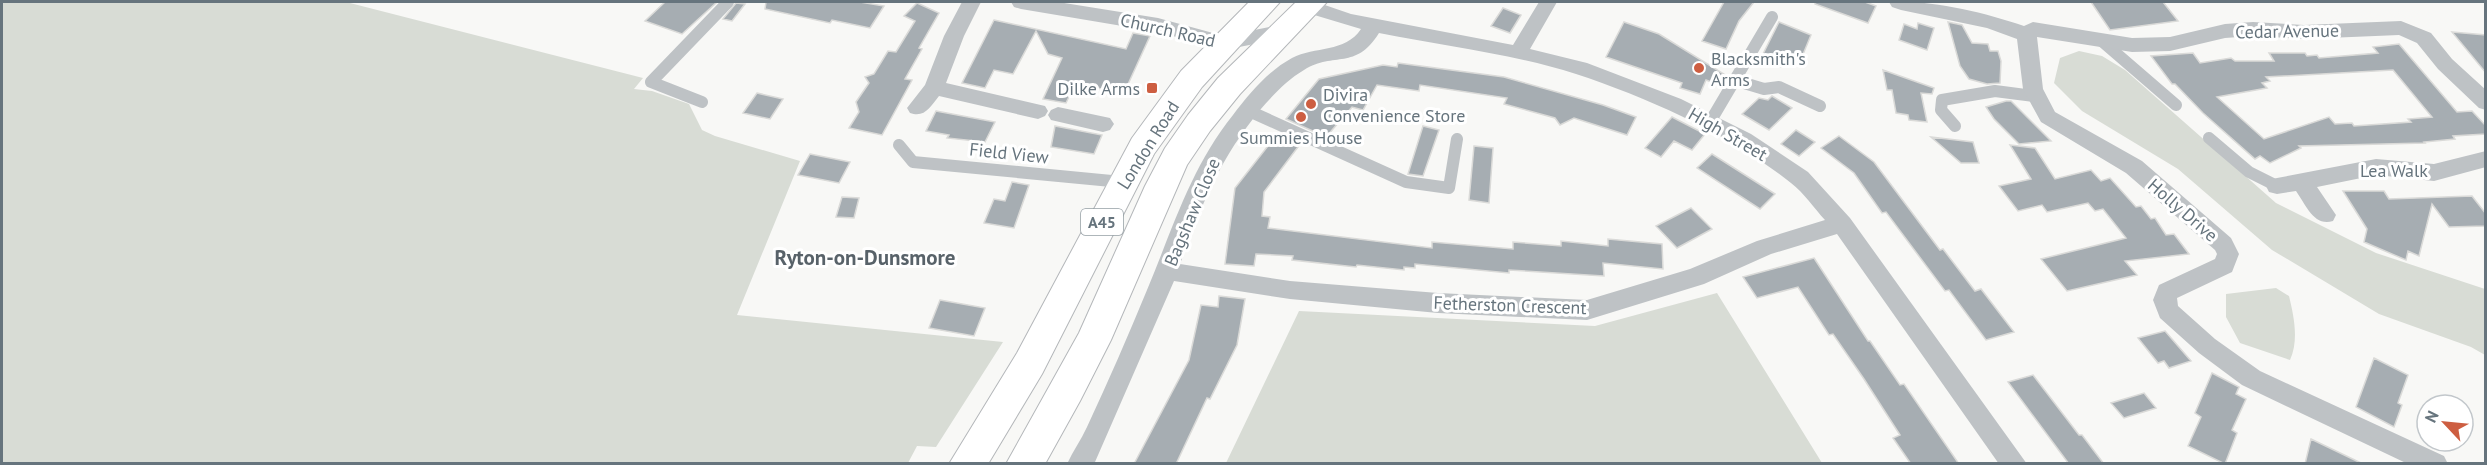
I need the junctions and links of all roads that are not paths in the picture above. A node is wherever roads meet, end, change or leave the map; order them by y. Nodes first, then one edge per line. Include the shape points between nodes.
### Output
1 (728, 2) edge
2 (971, 2) edge
3 (1021, 2) edge
4 (1266, 2) edge
5 (1548, 2) edge
6 (1899, 2) edge
7 (1310, 4) edge
8 (1772, 16) dead end
9 (1374, 25) junction
10 (1279, 32) junction
11 (2027, 35) junction
12 (2103, 42) junction
13 (1224, 43) junction
14 (1518, 54) junction
15 (1734, 80) junction
16 (934, 88) junction
17 (2034, 96) junction
18 (702, 102) dead end
19 (2486, 104) edge
20 (2176, 105) dead end
21 (1820, 106) dead end
22 (917, 108) dead end
23 (1250, 111) junction
24 (1710, 122) junction
25 (1103, 124) dead end
26 (1955, 126) dead end
27 (2209, 138) dead end
28 (1457, 139) dead end
29 (899, 145) dead end
30 (2486, 159) edge
31 (1122, 182) junction
32 (2303, 183) junction
33 (2277, 186) joint
34 (2325, 215) dead end
35 (1842, 224) junction
36 (1167, 271) junction
37 (967, 464) edge
38 (1024, 464) edge
39 (1080, 464) edge
40 (2014, 464) edge
41 (2435, 464) edge

1 - 18 lane via 651,82
2 - 16 street
3 - 13 street, Church Road via 1158,25
4 - 13 highway, London Road / A45
5 - 14 street
6 - 11 street via 1990,22
7 - 9 street, High Street via 1328,14
7 - 10 highway, London Road / A45
8 - 15 lane
9 - 14 street, High Street
9 - 23 street, Bagshaw Close via 1361,46 1351,52 1317,56 1290,69
10 - 13 street, Church Road
10 - 38 highway, London Road / A45 via 1241,71 1184,143 1155,197 1069,392
11 - 12 street, Cedar Avenue via 2033,29 2046,30
11 - 17 street
12 - 19 street, Cedar Avenue via 2170,44 2225,31 2253,29 2304,32 2402,28 2424,38
12 - 20 lane
13 - 31 highway, London Road / A45 via 1173,103
14 - 24 street, High Street via 1580,68
15 - 21 lane via 1764,89 1779,87
15 - 24 lane
16 - 22 street
16 - 25 street
17 - 26 lane via 1995,92 1942,100 1941,110
17 - 41 street, Holly Drive via 2048,117 2134,167 2223,244 2228,254 2224,265 2167,292 2165,300 2168,311 2206,346 2251,378
23 - 28 lane via 1406,182 1449,188
23 - 36 street, Bagshaw Close via 1207,169
24 - 35 street, High Street via 1800,178
27 - 33 lane via 2249,172
29 - 31 lane, Field View via 913,162
30 - 32 street, Lea Walk via 2428,173 2379,166
31 - 37 highway, London Road / A45 via 1022,378
32 - 33 street, Lea Walk
32 - 34 street
35 - 36 street, Fetherston Crescent via 1765,247 1696,277 1587,310 1438,303 1290,290
35 - 40 street, High Street
36 - 39 street, Bagshaw Close

